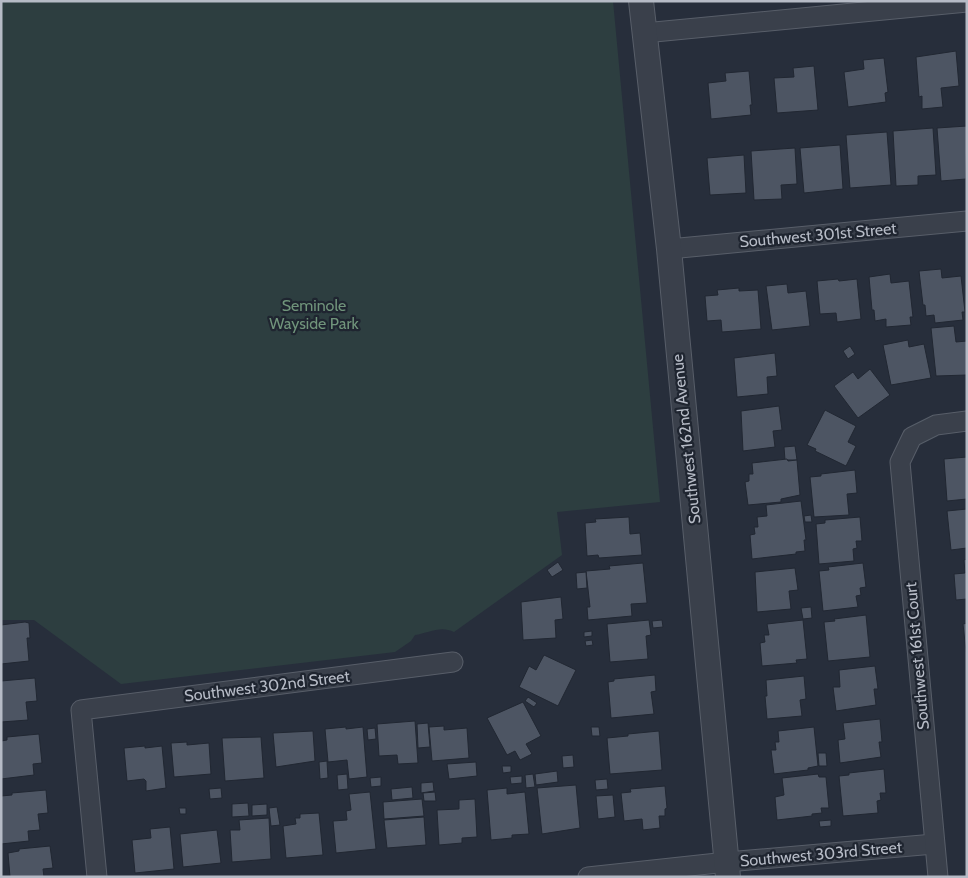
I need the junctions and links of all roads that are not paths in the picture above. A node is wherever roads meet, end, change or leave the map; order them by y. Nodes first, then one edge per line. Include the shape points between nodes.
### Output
1 (641, 1) edge
2 (967, 2) edge
3 (644, 33) junction
4 (967, 221) edge
5 (669, 249) junction
6 (967, 421) edge
7 (453, 662) dead end
8 (934, 844) junction
9 (727, 870) edge
10 (97, 877) edge
11 (588, 877) edge
12 (938, 877) edge

1 - 3 street, Southwest 162nd Avenue
2 - 3 street
3 - 5 street, Southwest 162nd Avenue
4 - 5 street, Southwest 301st Street
5 - 9 street, Southwest 162nd Avenue
6 - 8 street, Southwest 161st Court via 936,424 912,437 900,462
7 - 10 street, Southwest 302nd Street via 81,710
8 - 9 street, Southwest 303rd Street
8 - 12 street, Southwest 161st Court
9 - 11 street, Southwest 303rd Street

